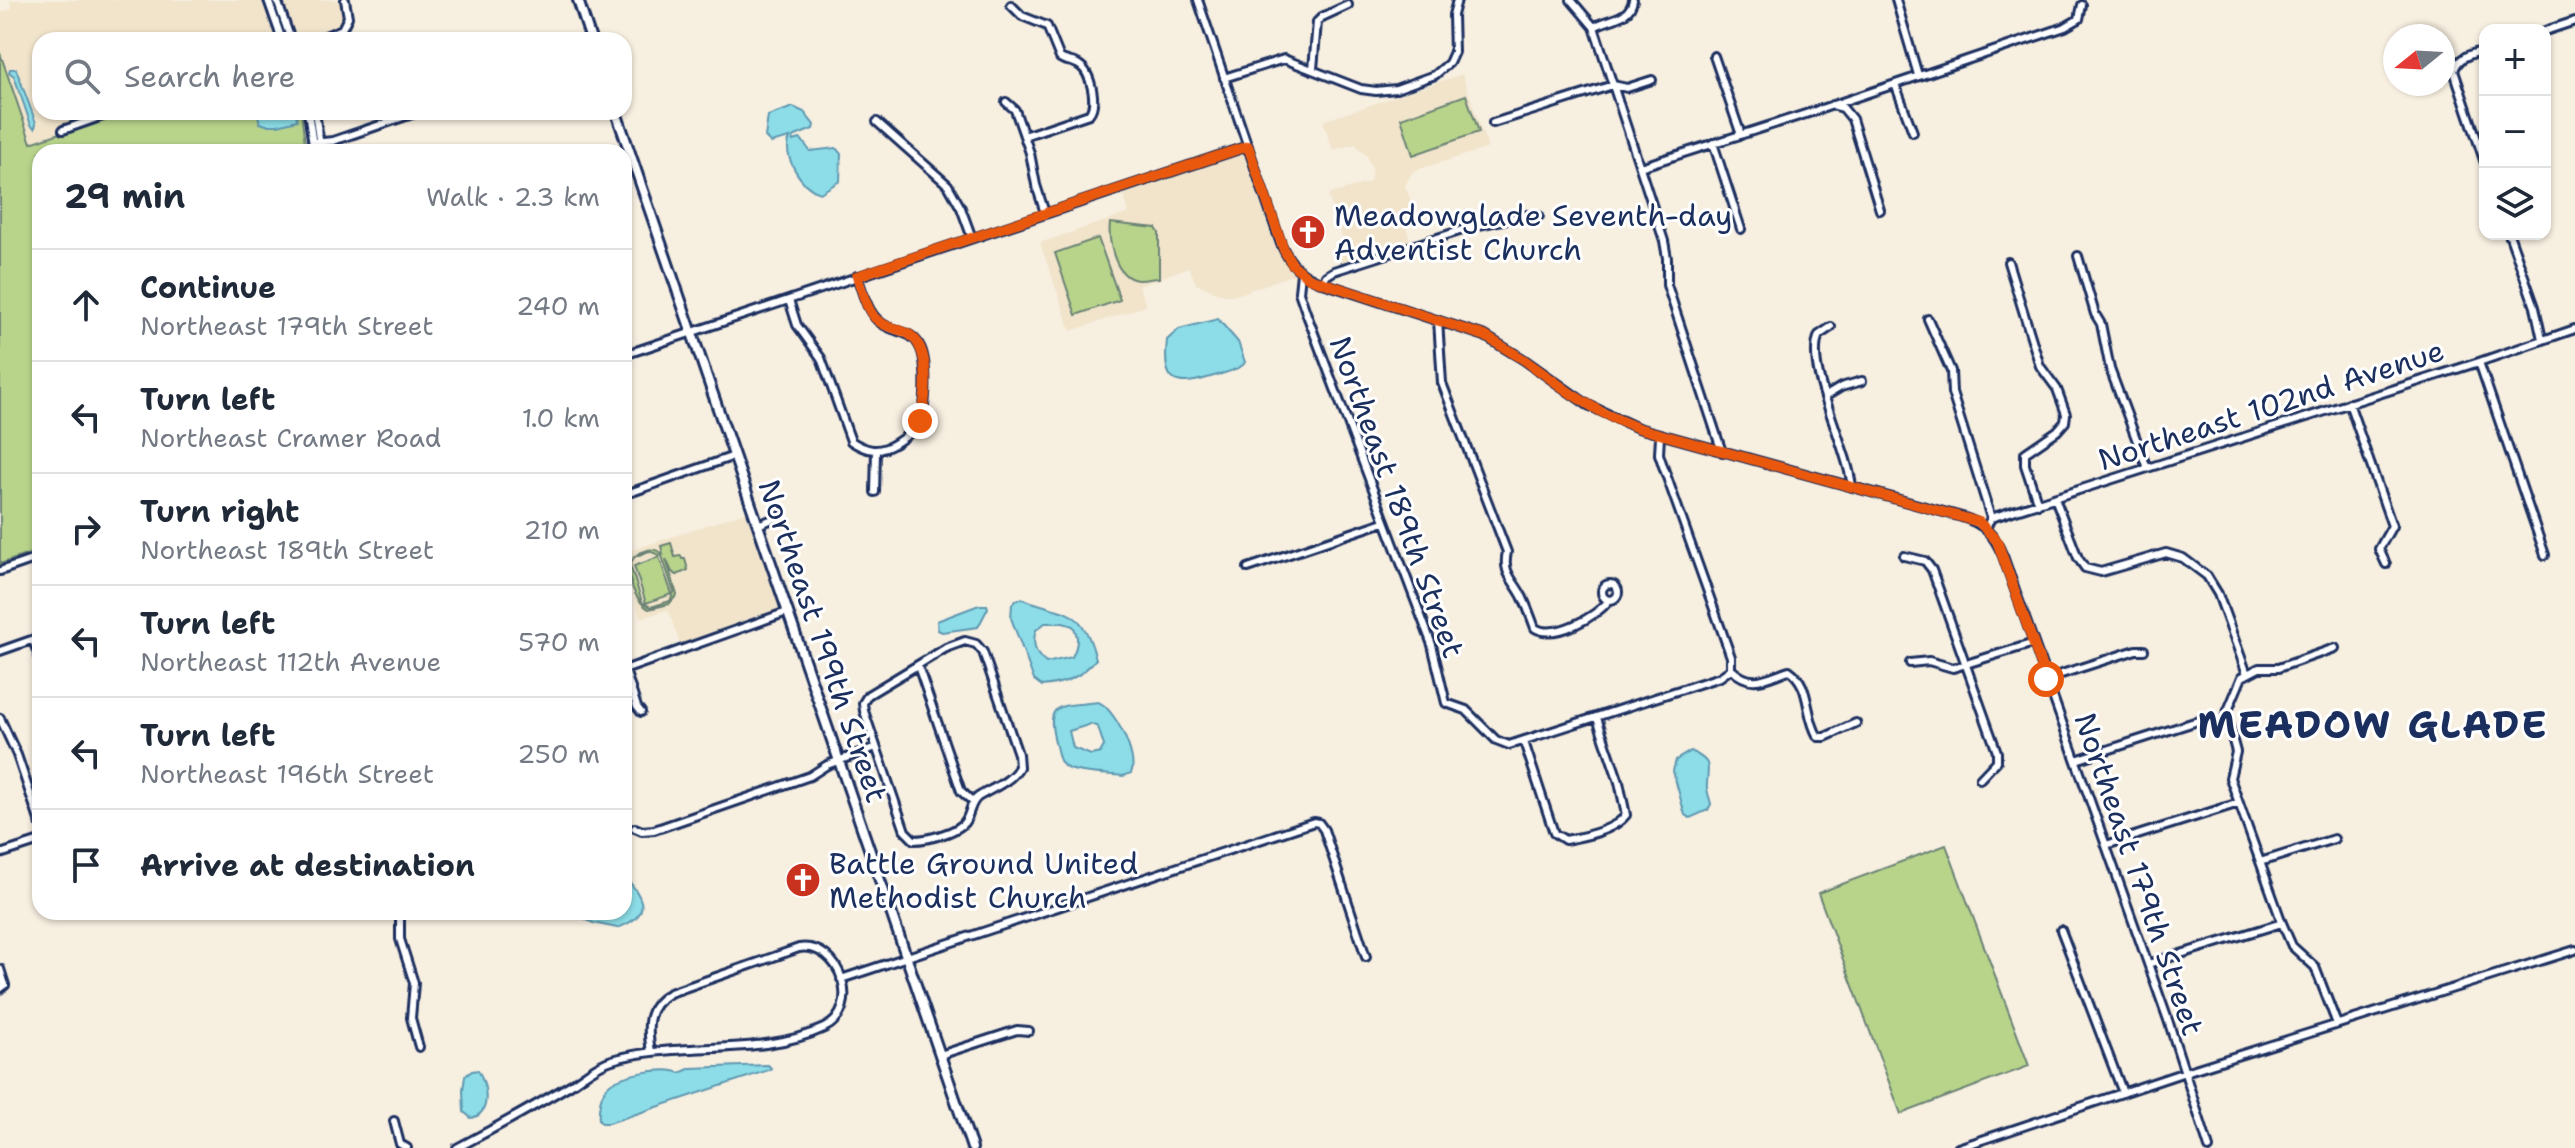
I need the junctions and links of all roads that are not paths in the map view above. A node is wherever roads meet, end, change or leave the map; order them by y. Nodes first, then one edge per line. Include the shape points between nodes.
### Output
1 (268, 0) edge
2 (277, 0) edge
3 (345, 0) edge
4 (578, 0) edge
5 (1198, 0) edge
6 (1457, 0) edge
7 (1571, 0) edge
8 (1633, 0) edge
9 (1896, 0) edge
10 (1011, 5) dead end
11 (1348, 5) dead end
12 (2082, 5) dead end
13 (2575, 21) edge
14 (1594, 27) junction
15 (2551, 29) edge
16 (279, 32) edge
17 (288, 32) edge
18 (335, 32) edge
19 (588, 32) edge
20 (2479, 52) edge
21 (1714, 56) dead end
22 (1313, 69) junction
23 (1918, 75) junction
24 (1224, 78) junction
25 (1652, 80) dead end
26 (1895, 84) junction
27 (1613, 85) junction
28 (1006, 102) dead end
29 (1832, 105) junction
30 (91, 120) edge
31 (310, 120) edge
32 (316, 120) edge
33 (395, 120) edge
34 (619, 120) edge
35 (877, 122) dead end
36 (1493, 123) dead end
37 (63, 130) dead end
38 (1913, 132) dead end
39 (1741, 135) junction
40 (1024, 136) junction
41 (317, 142) junction
42 (1713, 143) junction
43 (627, 144) edge
44 (1248, 146) junction
45 (2479, 146) edge
46 (632, 158) edge
47 (1640, 167) junction
48 (1880, 210) dead end
49 (1045, 213) junction
50 (1539, 216) dead end
51 (1741, 229) dead end
52 (972, 238) junction
53 (2511, 240) edge
54 (2078, 256) dead end
55 (2008, 262) dead end
56 (1301, 273) junction
57 (857, 276) junction
58 (1323, 283) junction
59 (789, 300) junction
60 (1928, 319) dead end
61 (1438, 320) junction
62 (1831, 327) dead end
63 (2575, 329) edge
64 (692, 332) junction
65 (2542, 339) junction
66 (632, 352) edge
67 (2479, 362) junction
68 (1862, 381) dead end
69 (1826, 396) junction
70 (2349, 403) junction
71 (1660, 436) junction
72 (876, 451) junction
73 (1722, 452) junction
74 (734, 456) junction
75 (2147, 468) junction
76 (1852, 487) junction
77 (632, 492) dead end
78 (875, 492) dead end
79 (2055, 498) junction
80 (2038, 504) junction
81 (780, 516) dead end
82 (1991, 518) junction
83 (1384, 522) junction
84 (758, 525) junction
85 (1986, 528) junction
86 (2545, 555) dead end
87 (1904, 556) dead end
88 (32, 560) edge
89 (2386, 564) dead end
90 (1248, 568) dead end
91 (0, 571) edge
92 (1609, 600) dead end
93 (787, 612) junction
94 (32, 640) edge
95 (2034, 643) junction
96 (2335, 648) dead end
97 (2144, 650) dead end
98 (0, 651) edge
99 (1910, 663) dead end
100 (918, 666) junction
101 (1967, 666) junction
102 (632, 667) edge
103 (1731, 669) junction
104 (2247, 674) junction
105 (2046, 679) junction
106 (632, 693) edge
107 (641, 712) dead end
108 (0, 718) edge
109 (1597, 718) junction
110 (2207, 718) dead end
111 (1856, 723) dead end
112 (1521, 743) junction
113 (876, 747) junction
114 (839, 760) junction
115 (2076, 760) junction
116 (1980, 779) dead end
117 (32, 799) edge
118 (973, 802) junction
119 (2239, 803) junction
120 (635, 828) dead end
121 (2334, 839) dead end
122 (32, 844) edge
123 (2106, 845) junction
124 (0, 854) edge
125 (2260, 862) junction
126 (400, 920) edge
127 (2282, 923) junction
128 (2061, 930) dead end
129 (2575, 950) edge
130 (907, 956) junction
131 (1366, 957) dead end
132 (2148, 964) junction
133 (0, 969) edge
134 (841, 979) junction
135 (0, 989) edge
136 (2337, 1024) junction
137 (1029, 1031) dead end
138 (419, 1047) dead end
139 (651, 1052) junction
140 (940, 1055) junction
141 (2185, 1072) junction
142 (2123, 1093) junction
143 (394, 1121) dead end
144 (407, 1148) edge
145 (457, 1148) edge
146 (972, 1148) edge
147 (1958, 1148) edge
148 (2209, 1148) edge

1 - 16 street
2 - 17 street
3 - 18 street via 348,17
4 - 19 main road
5 - 24 street, Northeast 189th Street
6 - 22 street via 1454,52 1447,67 1435,75 1376,91
7 - 14 street
8 - 14 street via 1626,14
9 - 23 street
10 - 40 street via 1047,26 1060,58 1083,68 1094,98 1094,109 1087,115
11 - 22 street via 1317,22
12 - 23 street via 2076,22
13 - 15 street
14 - 27 street
20 - 45 street via 2454,67
21 - 39 street
22 - 24 street via 1284,59
23 - 26 street
24 - 44 street, Northeast 189th Street
25 - 27 street via 1627,88
26 - 29 street
26 - 38 street
27 - 36 street
27 - 47 street
28 - 40 street via 1015,110
29 - 39 street
29 - 48 street via 1852,119
30 - 37 street
31 - 41 street
32 - 41 street
33 - 41 street
34 - 43 main road, Northeast 199th Street
35 - 52 street via 948,185
39 - 42 street
40 - 49 street
42 - 47 street
42 - 51 street
44 - 49 street
44 - 56 street, Northeast 189th Street via 1284,250
46 - 64 main road, Northeast 199th Street
47 - 73 street via 1664,242 1667,285
49 - 52 street
50 - 58 street via 1475,226 1334,271
52 - 57 street
53 - 65 street
54 - 75 street via 2110,369
55 - 80 street via 2040,366 2066,414 2057,431 2025,453
56 - 58 street
56 - 83 street, Northeast 189th Street via 1299,292
57 - 59 street
57 - 72 street via 871,314 921,346 925,364 920,421 893,445
58 - 61 street
59 - 64 street
59 - 72 street via 797,325 821,358 851,441
60 - 82 street via 1951,371 1952,393
61 - 71 street via 1485,336 1588,405
61 - 92 street via 1442,383 1507,552 1511,584 1535,628 1543,632 1576,625
62 - 69 street via 1819,335 1815,350
63 - 65 street, Northeast 102nd Avenue
64 - 66 street
64 - 74 main road, Northeast 199th Street
65 - 67 street, Northeast 102nd Avenue
67 - 70 street, Northeast 102nd Avenue
67 - 86 street
68 - 69 street
69 - 76 street
70 - 75 street, Northeast 102nd Avenue
70 - 89 street via 2392,526 2379,549
71 - 73 street
71 - 103 street via 1659,454
72 - 78 street
73 - 76 street
74 - 77 street
74 - 84 main road, Northeast 199th Street
75 - 79 street, Northeast 102nd Avenue
76 - 85 street via 1972,519
79 - 80 street, Northeast 102nd Avenue
79 - 104 street via 2085,568 2101,572 2166,553 2183,558 2213,582
80 - 82 street, Northeast 102nd Avenue
81 - 84 street
82 - 85 street
83 - 90 street
83 - 112 street, Northeast 189th Street via 1432,645 1445,701 1472,715 1496,740
84 - 93 main road, Northeast 199th Street
85 - 95 street, Northeast 179th Street via 1997,541
87 - 101 street via 1930,566
88 - 91 street
93 - 102 street
93 - 114 main road, Northeast 199th Street
94 - 98 street
95 - 101 street
95 - 105 street, Northeast 179th Street
96 - 104 street
97 - 105 street
99 - 101 street
100 - 113 street via 863,703
100 - 118 street via 961,791
100 - 118 street via 959,643 974,642 983,652 1020,764 1014,776
101 - 116 street via 1997,756
103 - 109 street
103 - 111 street via 1752,682 1794,673 1818,737
104 - 119 street via 2226,715 2236,752 2230,773
105 - 115 street, Northeast 179th Street
106 - 107 street
108 - 117 street
109 - 112 street
109 - 112 street via 1626,815 1578,838 1565,840 1554,833
110 - 115 street
113 - 114 street
113 - 118 street via 908,836 922,840 960,827
114 - 120 street via 810,776 654,830
114 - 130 main road, Northeast 199th Street
115 - 123 street, Northeast 179th Street
119 - 123 street
119 - 125 street
121 - 125 street
122 - 124 street
123 - 132 street, Northeast 179th Street
125 - 127 street
126 - 138 street via 400,939 413,979 411,1018
127 - 132 street
127 - 136 street via 2292,946 2315,967
128 - 142 street
129 - 136 street
130 - 131 street via 1314,822 1324,830
130 - 134 street
130 - 140 main road, Northeast 199th Street
132 - 141 street, Northeast 179th Street
133 - 135 street via 5,985
134 - 139 street via 843,1011 811,1033 780,1042
134 - 139 street via 829,957 806,947 670,993 649,1015
136 - 141 street
137 - 140 street via 1017,1030
139 - 145 street via 608,1061
140 - 146 main road, Northeast 199th Street
141 - 142 street
141 - 148 street, Northeast 179th Street
142 - 147 street
143 - 144 street via 400,1144

